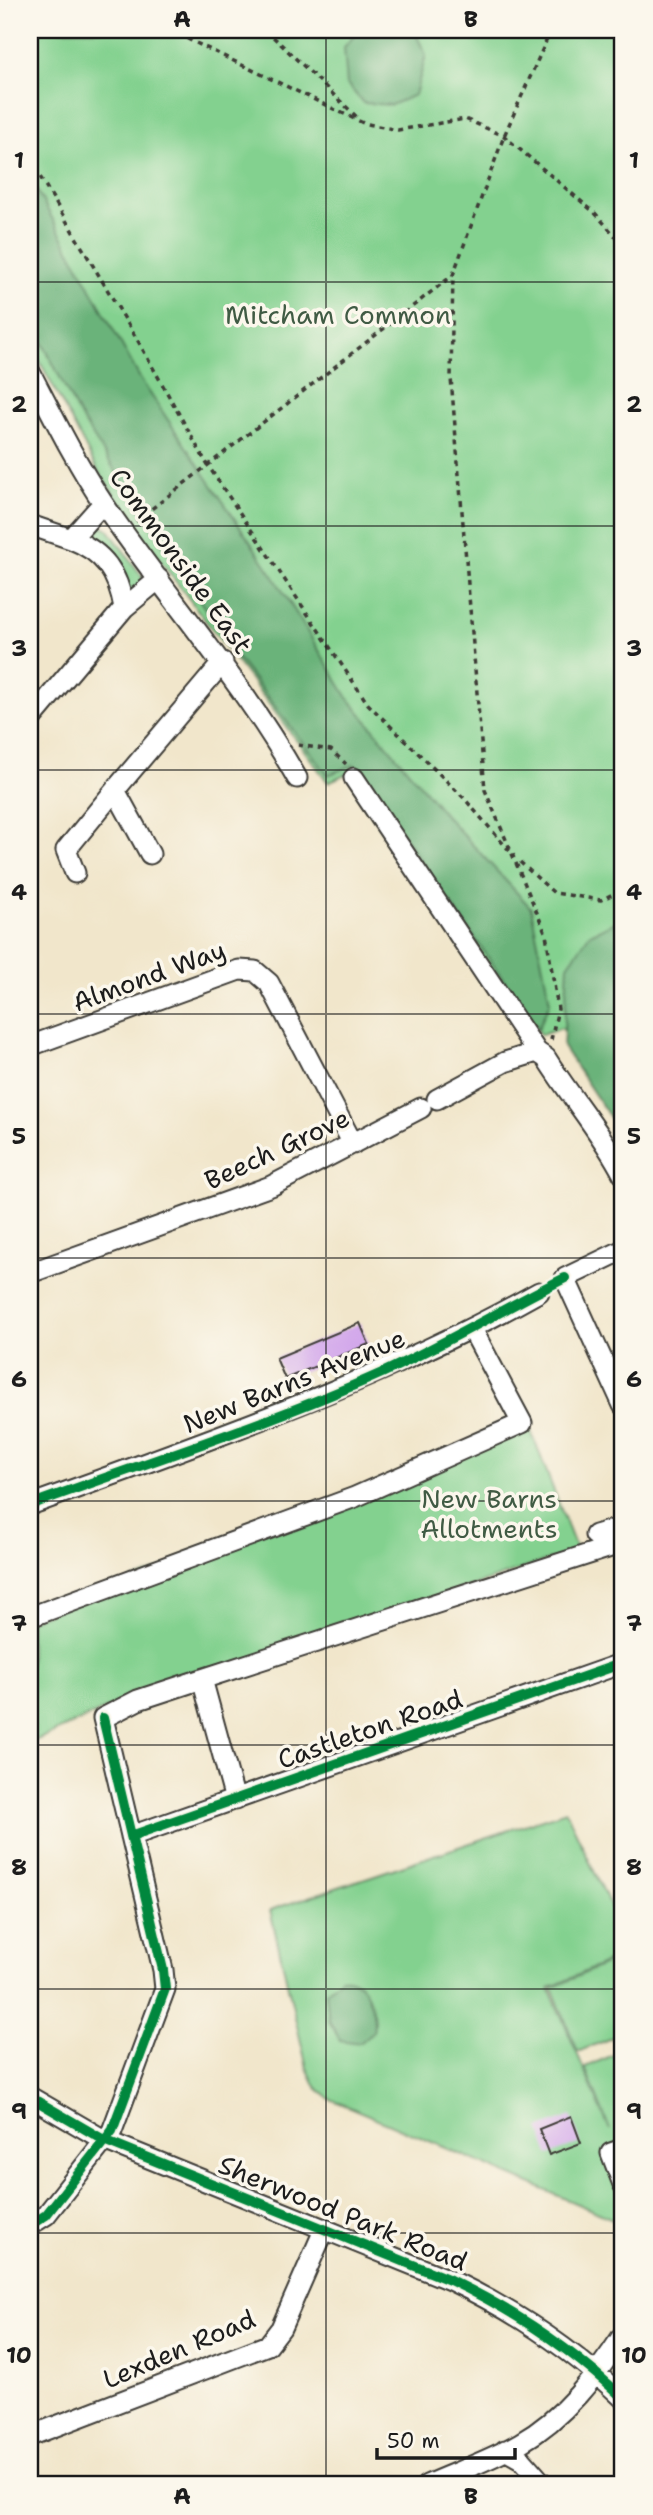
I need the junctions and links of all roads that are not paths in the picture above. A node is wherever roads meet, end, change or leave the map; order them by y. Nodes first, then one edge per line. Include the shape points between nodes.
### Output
1 (30, 372) edge
2 (103, 503) junction
3 (30, 525) edge
4 (71, 539) junction
5 (159, 579) junction
6 (124, 608) junction
7 (223, 662) junction
8 (30, 720) edge
9 (297, 778) dead end
10 (354, 778) road end
11 (115, 790) junction
12 (150, 854) dead end
13 (75, 873) dead end
14 (30, 1046) edge
15 (541, 1055) junction
16 (353, 1144) junction
17 (623, 1174) edge
18 (623, 1250) edge
19 (30, 1273) edge
20 (539, 1292) dead end
21 (472, 1329) junction
22 (623, 1405) edge
23 (30, 1506) edge
24 (623, 1527) edge
25 (595, 1535) dead end
26 (623, 1543) edge
27 (30, 1618) edge
28 (623, 1663) edge
29 (202, 1679) junction
30 (235, 1800) junction
31 (131, 1836) junction
32 (30, 2097) edge
33 (104, 2140) junction
34 (623, 2149) edge
35 (623, 2184) edge
36 (30, 2225) edge
37 (325, 2228) junction
38 (623, 2335) edge
39 (598, 2374) junction
40 (623, 2398) edge
41 (30, 2436) edge
42 (505, 2450) junction
43 (427, 2485) edge
44 (544, 2485) edge

1 - 2 street, Commonside East
2 - 4 street
2 - 5 street, Commonside East
3 - 4 street
4 - 6 street via 102,555 114,571
5 - 6 street
5 - 7 street, Commonside East
6 - 8 street
7 - 9 street, Commonside East
7 - 11 street
10 - 15 street
11 - 12 street
11 - 13 street via 66,850
14 - 16 street, Almond Way via 239,970 256,971 270,983
15 - 16 street, Beech Grove via 505,1062
15 - 17 street via 588,1122 607,1141
16 - 19 street, Beech Grove via 271,1186
18 - 22 street via 565,1278
20 - 21 street, New Barns Avenue
21 - 23 street, New Barns Avenue via 315,1401
21 - 27 street via 522,1423 355,1497
24 - 25 street
26 - 29 street
28 - 30 street, Castleton Road
29 - 30 street
29 - 31 street via 138,1700 103,1718
30 - 31 street, Castleton Road
31 - 33 street via 165,1989 115,2125
32 - 33 street, Sherwood Park Road
33 - 36 street via 46,2215
33 - 37 street, Sherwood Park Road
34 - 35 street via 611,2153
37 - 39 street, Sherwood Park Road via 501,2305 541,2329
37 - 41 street, Lexden Road via 285,2320 268,2345
38 - 39 street
39 - 40 street, Sherwood Park Road
39 - 42 street via 536,2432
42 - 43 street
42 - 44 street via 522,2459

